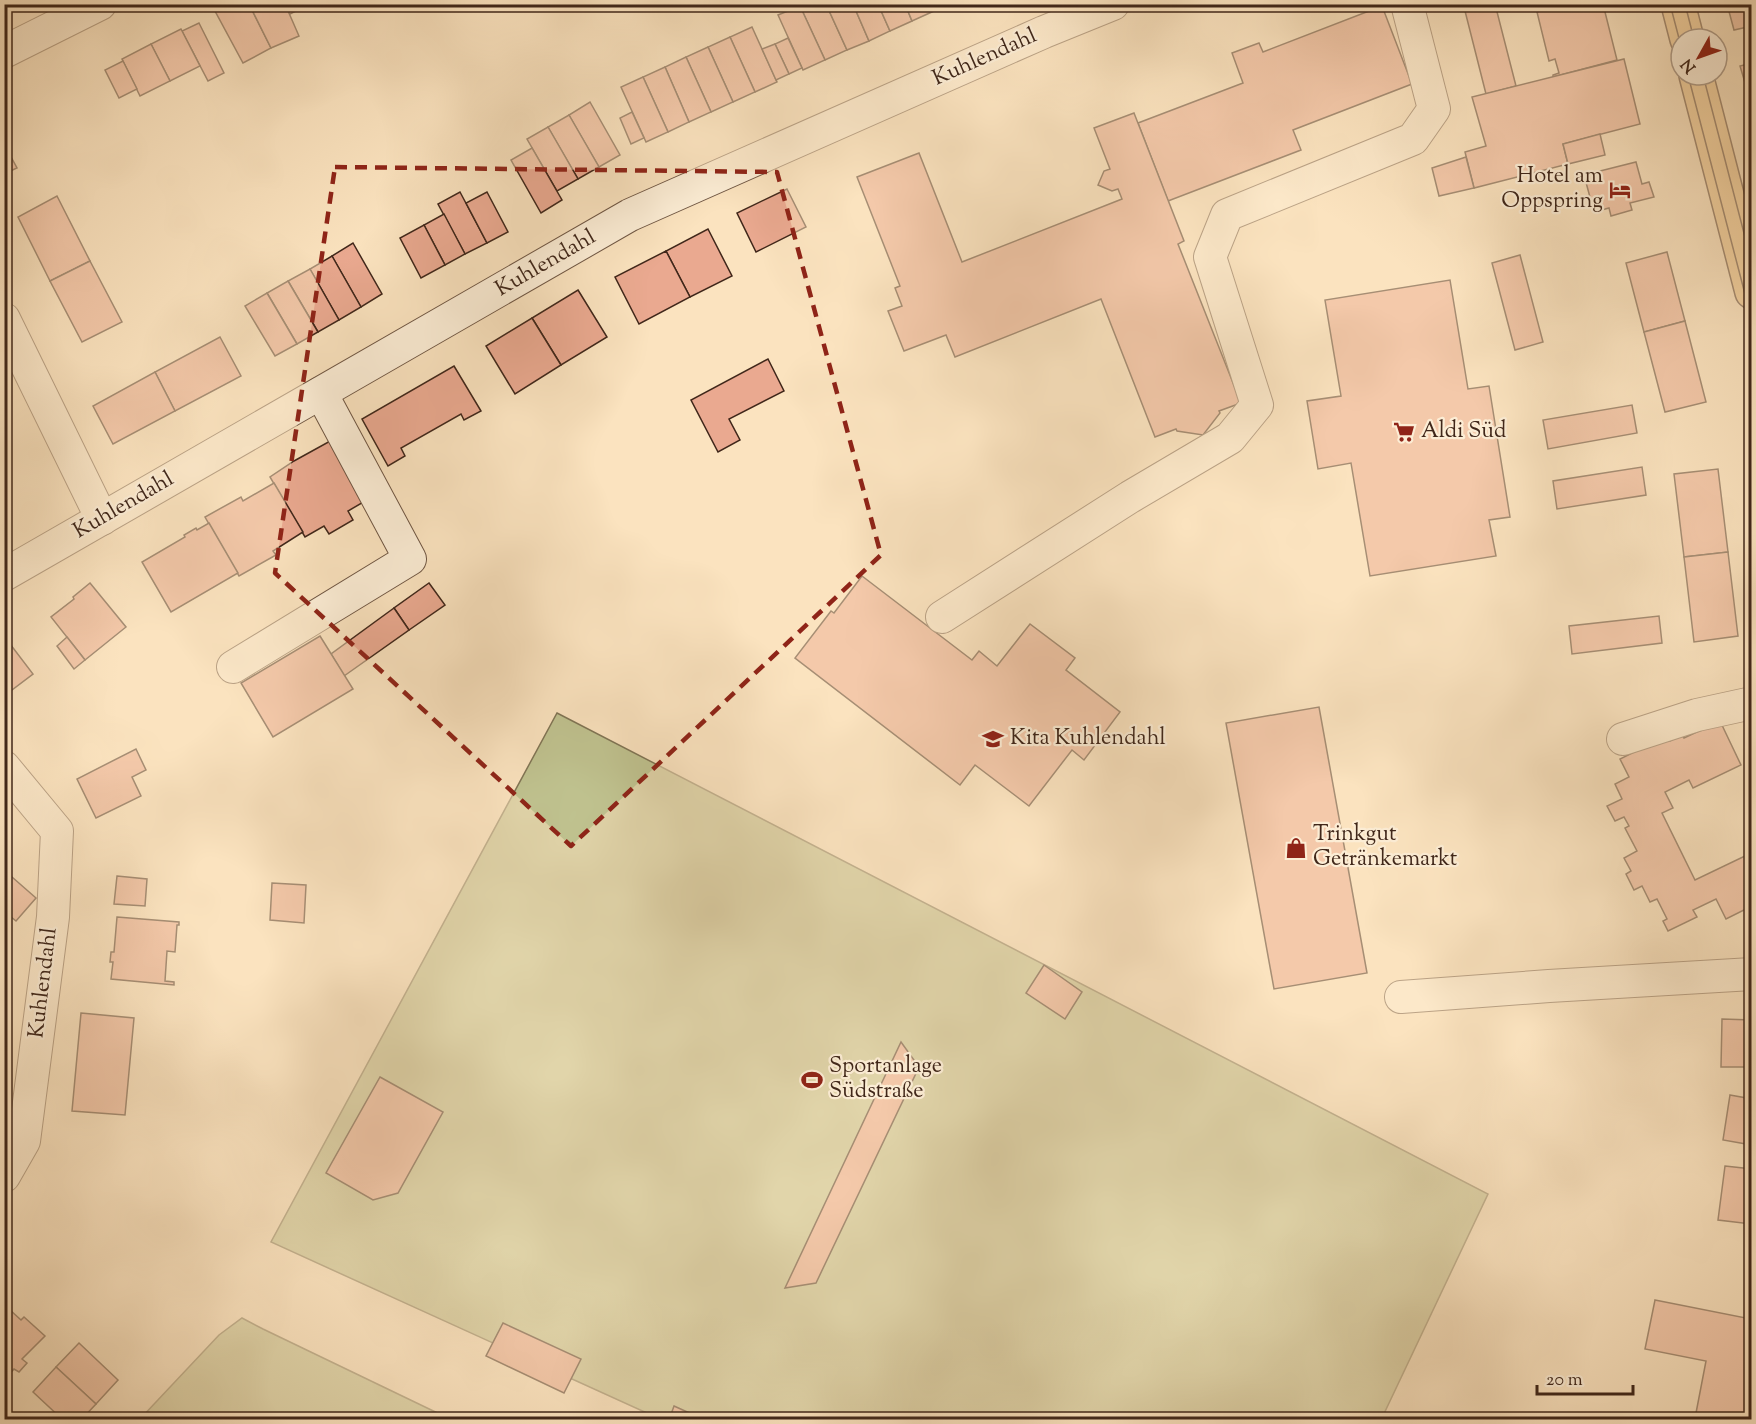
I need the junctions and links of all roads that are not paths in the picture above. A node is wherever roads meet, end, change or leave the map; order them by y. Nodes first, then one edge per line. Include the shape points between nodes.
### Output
1 (100, 4) edge
2 (1113, 4) edge
3 (1407, 4) edge
4 (1678, 4) edge
5 (1684, 27) edge
6 (4, 52) edge
7 (1699, 87) edge
8 (1752, 292) edge
9 (4, 319) edge
10 (321, 393) junction
11 (102, 519) junction
12 (4, 575) edge
13 (942, 617) dead end
14 (233, 666) dead end
15 (1752, 703) edge
16 (1623, 739) dead end
17 (4, 767) edge
18 (1752, 974) edge
19 (1401, 997) dead end
20 (4, 1176) edge

1 - 6 street
2 - 10 street, Kuhlendahl via 630,215
3 - 13 street via 1434,109 1413,139 1227,215 1210,257 1257,405 1230,438
4 - 5 main road
7 - 8 main road
9 - 11 street
10 - 11 street, Kuhlendahl
10 - 14 street via 410,559
11 - 12 street, Kuhlendahl
15 - 16 street via 1697,715
17 - 20 street, Kuhlendahl via 57,831 53,917 24,1141
18 - 19 street

